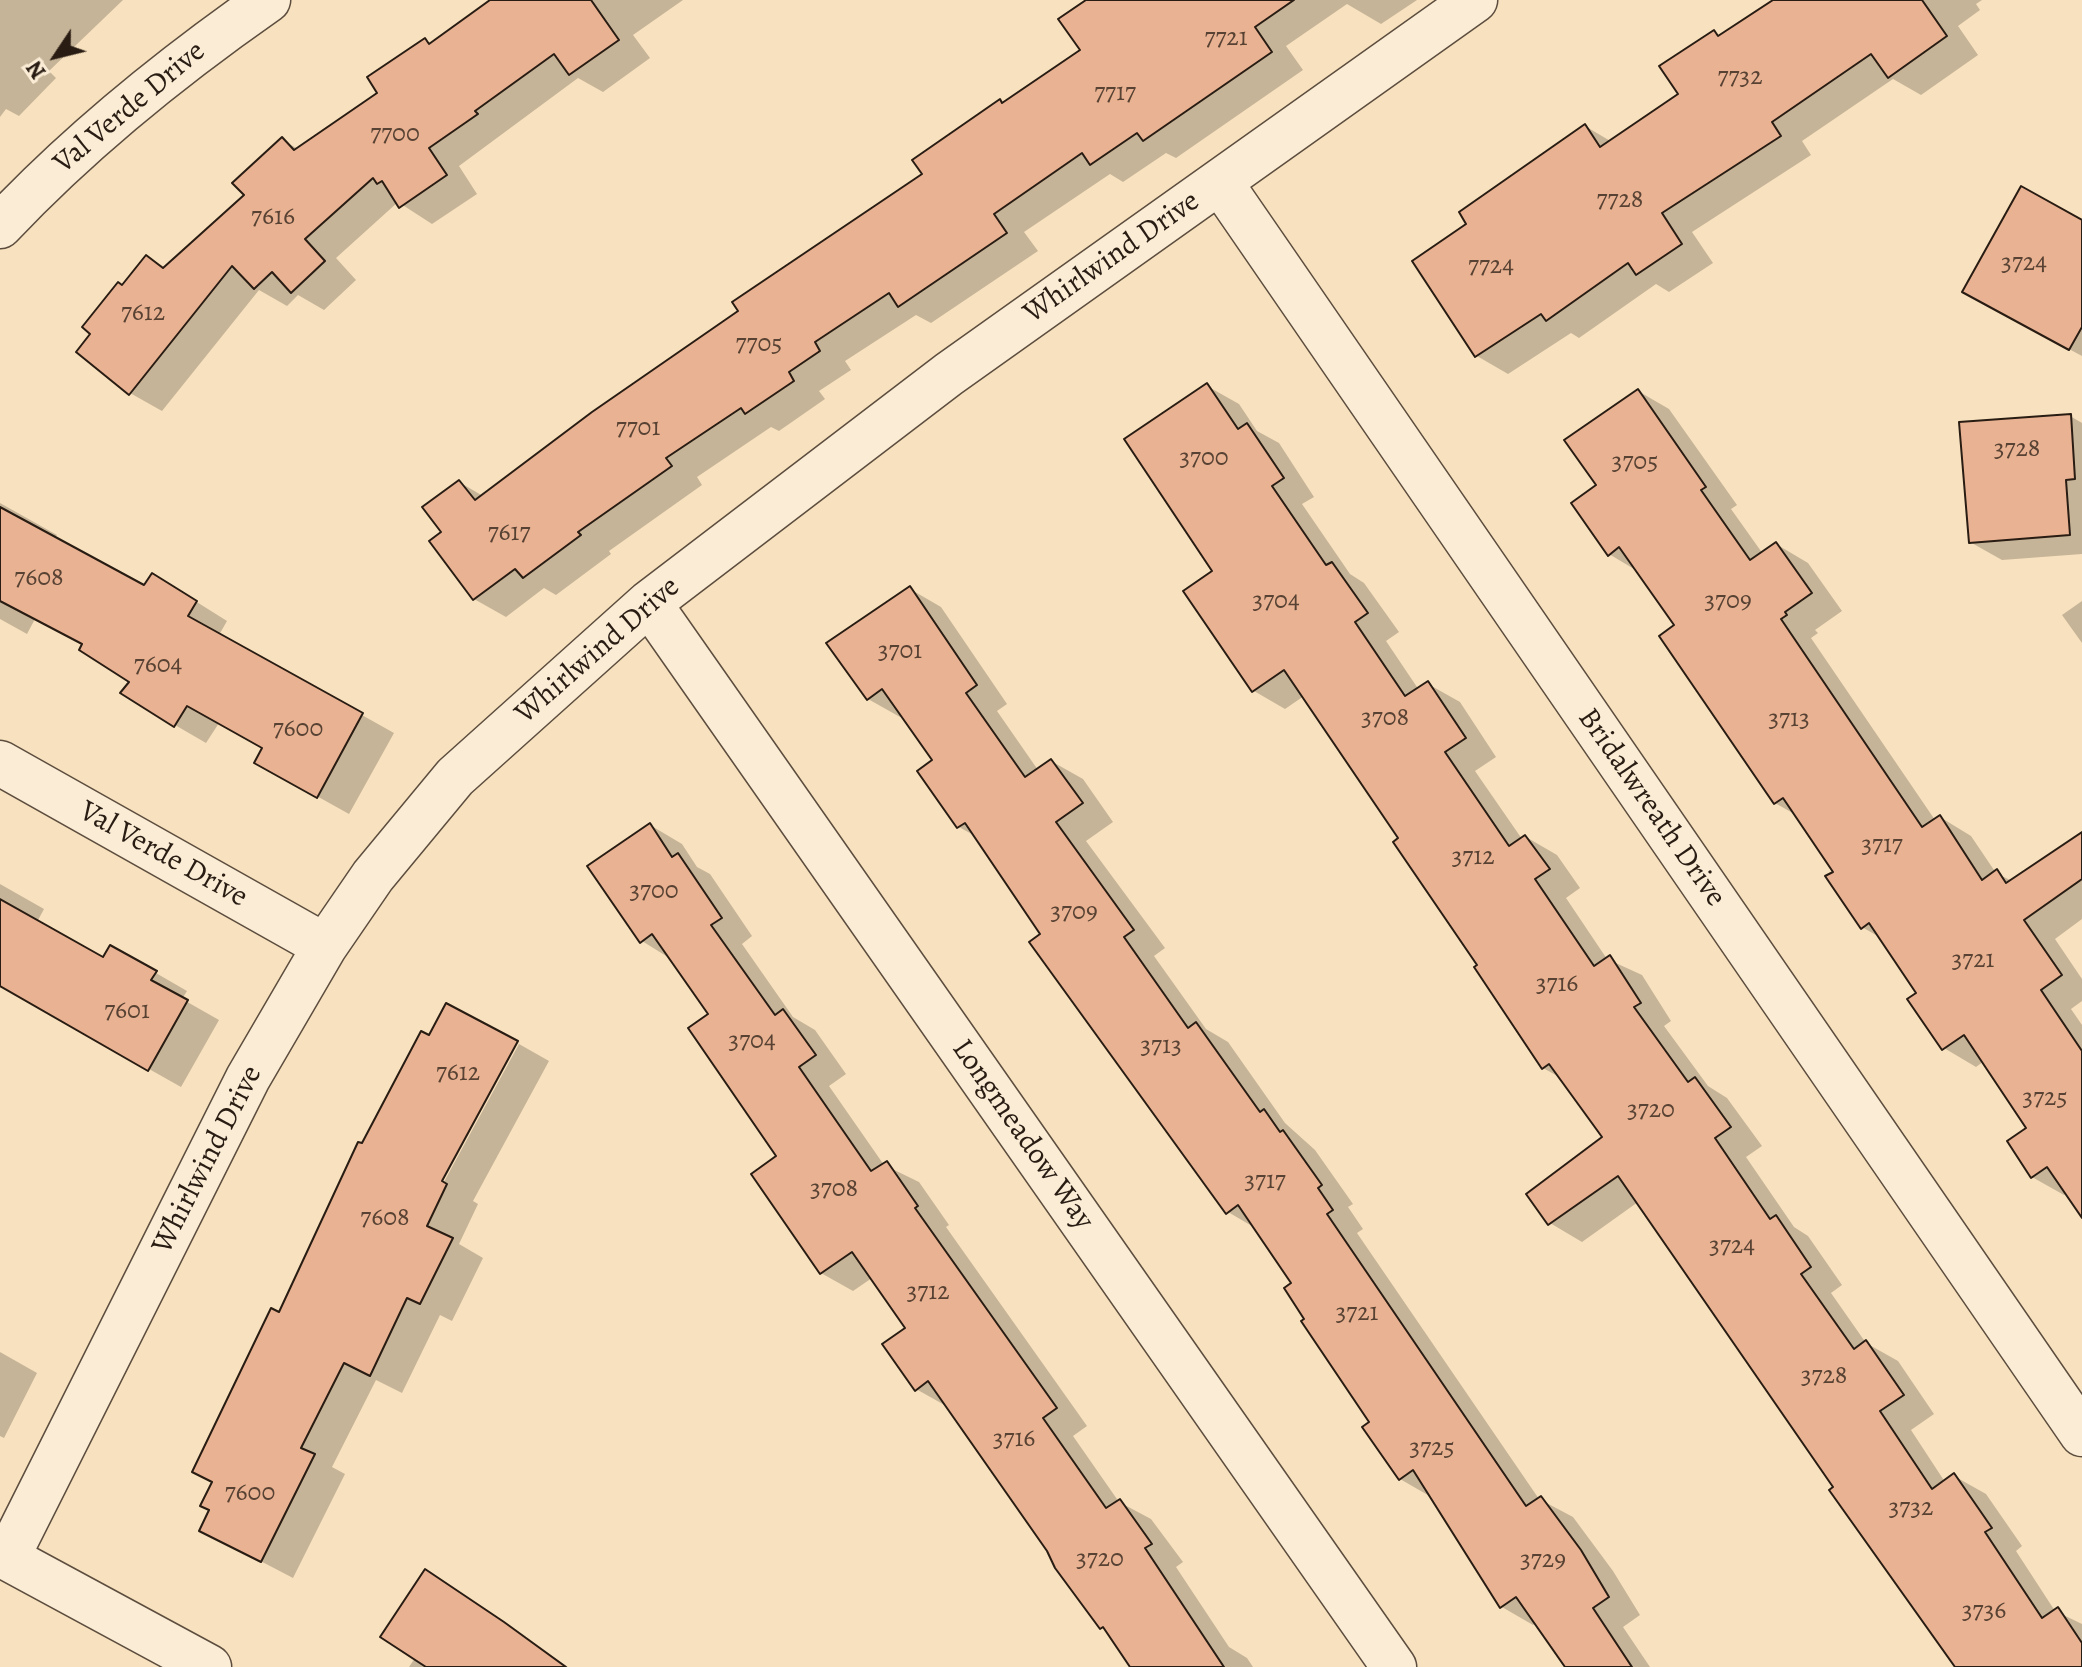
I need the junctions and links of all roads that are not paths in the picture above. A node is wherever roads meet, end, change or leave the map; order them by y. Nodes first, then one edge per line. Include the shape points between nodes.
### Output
1 (268, 0) edge
2 (1475, 0) edge
3 (1220, 182) junction
4 (0, 226) edge
5 (649, 603) junction
6 (0, 763) edge
7 (325, 946) junction
8 (2082, 1434) edge
9 (4, 1556) edge
10 (209, 1667) edge
11 (1394, 1667) edge

1 - 4 street, Val Verde Drive via 198,49 61,162
2 - 3 street, Whirlwind Drive
3 - 5 street, Whirlwind Drive via 949,374
3 - 8 street, Bridalwreath Drive
5 - 7 street, Whirlwind Drive via 455,777 373,876
5 - 11 street, Longmeadow Way
6 - 7 street, Val Verde Drive
7 - 9 street, Whirlwind Drive via 248,1078
9 - 10 street

